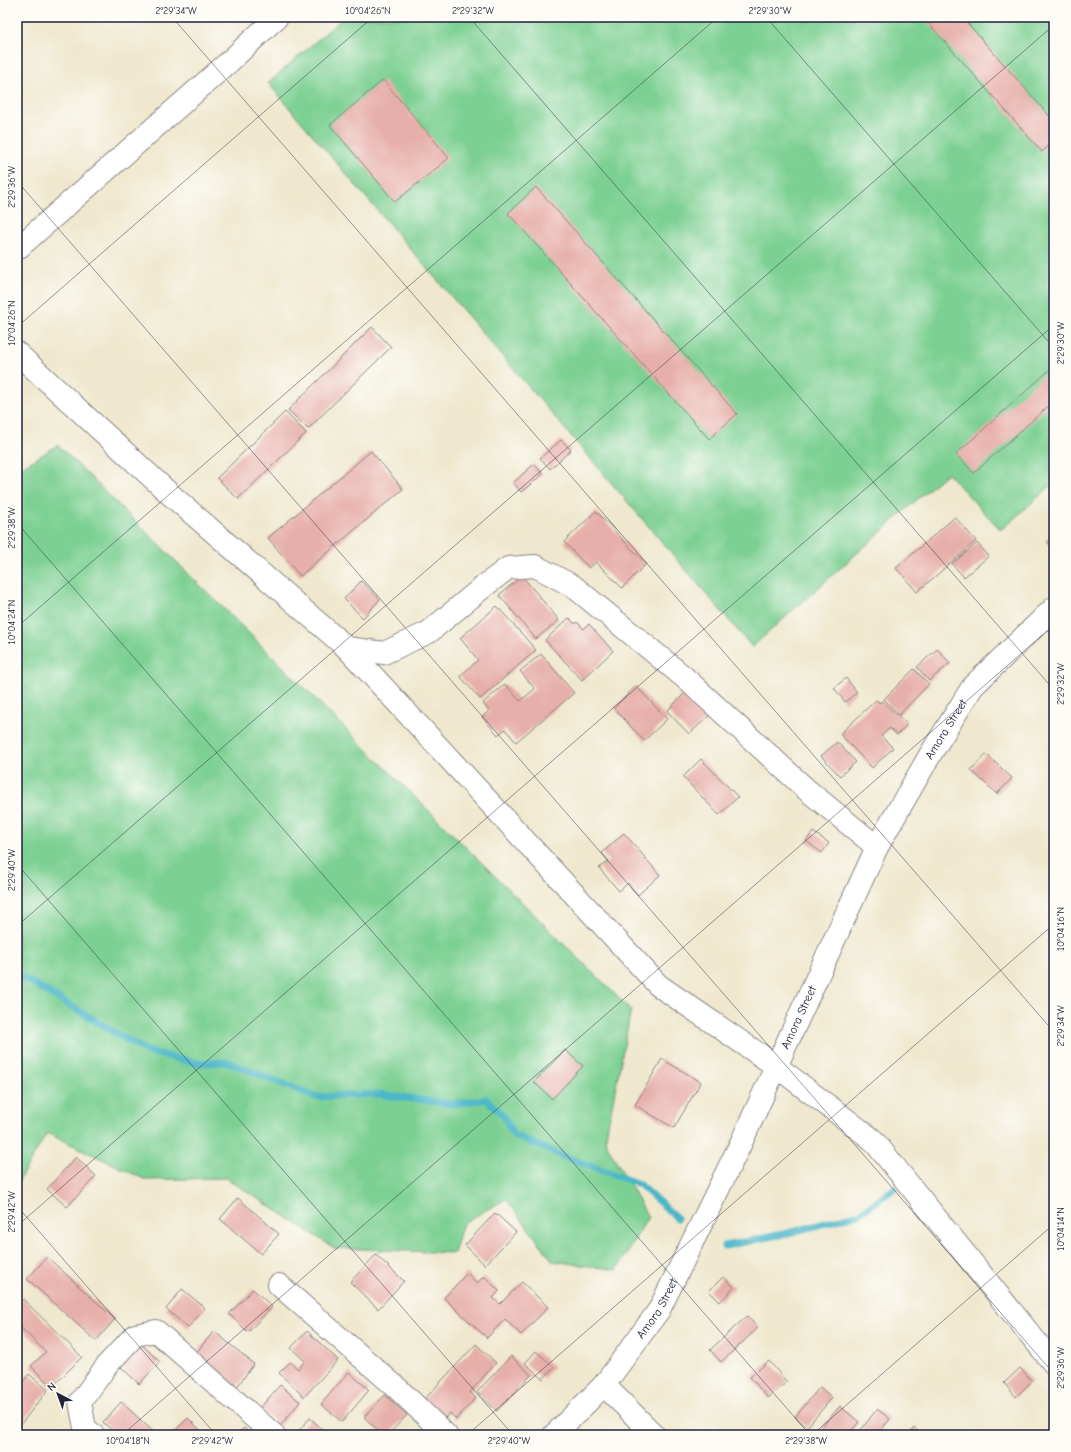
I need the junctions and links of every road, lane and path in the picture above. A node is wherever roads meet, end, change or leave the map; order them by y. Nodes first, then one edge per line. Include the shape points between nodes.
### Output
1 (277, 17) edge
2 (17, 248) edge
3 (17, 354) edge
4 (1054, 608) edge
5 (347, 648) junction
6 (877, 847) junction
7 (776, 1066) junction
8 (279, 1285) dead end
9 (1054, 1364) edge
10 (604, 1385) junction
11 (93, 1435) edge
12 (274, 1435) edge
13 (446, 1435) edge
14 (554, 1435) edge
15 (654, 1435) edge

1 - 2 street
3 - 5 street via 171,495
4 - 6 street, Amora Street via 972,686
5 - 6 street via 384,654 429,632 508,568 535,566 573,586 684,677 807,790
5 - 7 street via 658,985
6 - 7 street, Amora Street
7 - 9 street via 873,1140
7 - 10 street, Amora Street via 659,1310
8 - 13 street via 397,1388
10 - 14 street, Amora Street
10 - 15 street
11 - 12 street via 85,1428 80,1402 108,1364 135,1335 156,1331

